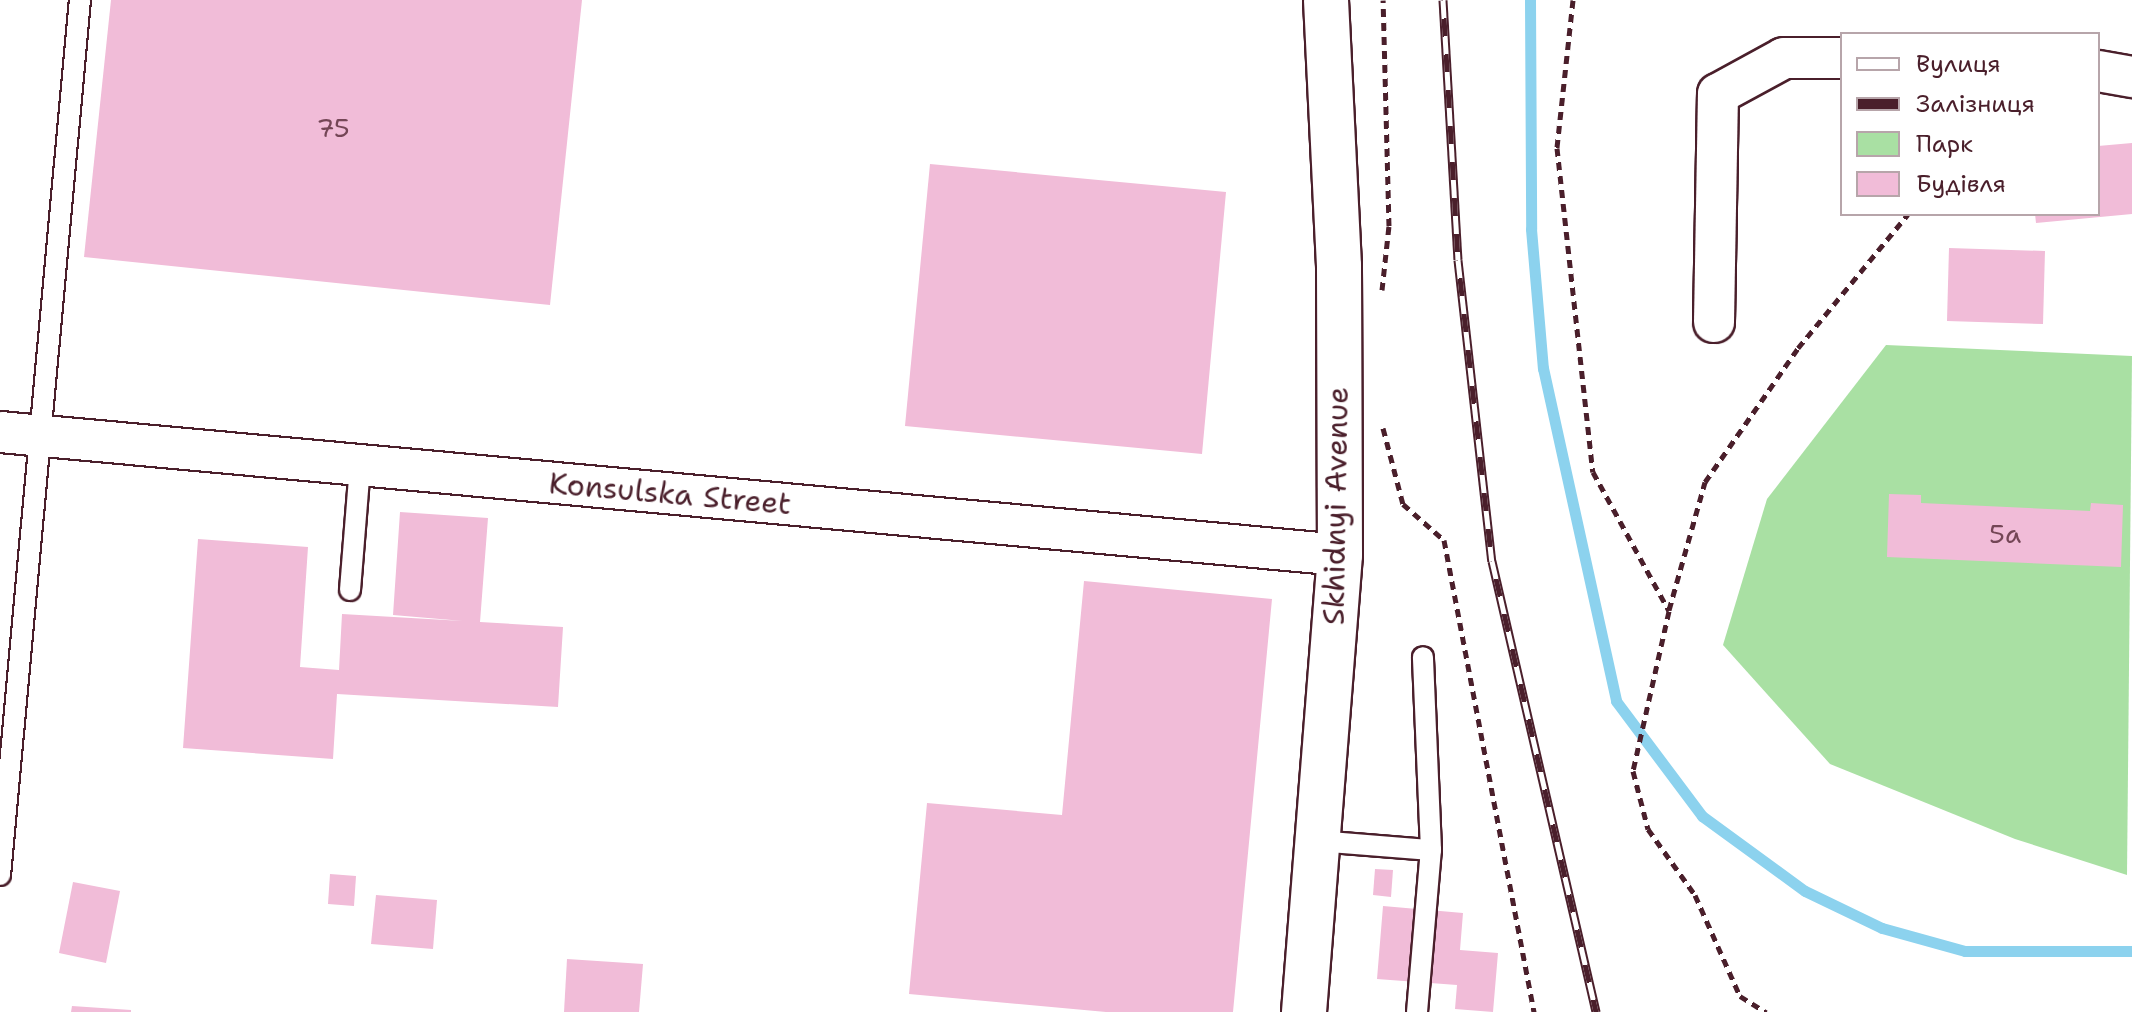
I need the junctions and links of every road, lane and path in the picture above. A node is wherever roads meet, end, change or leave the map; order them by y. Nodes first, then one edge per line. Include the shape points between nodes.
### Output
1 (80, 0) edge
2 (1326, 0) edge
3 (1383, 0) edge
4 (1573, 0) edge
5 (1840, 58) edge
6 (2100, 71) edge
7 (2132, 77) edge
8 (1906, 216) edge
9 (1382, 296) dead end
10 (1714, 322) dead end
11 (1382, 410) dead end
12 (19, 434) edge
13 (360, 465) junction
14 (1340, 555) junction
15 (350, 590) dead end
16 (1669, 611) junction
17 (1423, 657) dead end
18 (1318, 841) junction
19 (1431, 850) junction
20 (0, 875) edge
21 (1304, 1012) edge
22 (1417, 1012) edge
23 (1534, 1012) edge
24 (1766, 1012) edge

1 - 12 lane
2 - 14 main road, Skhidnyi Avenue via 1339,266
3 - 9 path via 1389,226
4 - 16 path via 1557,148 1593,472
5 - 10 street via 1784,58 1718,94
6 - 7 street
8 - 16 path via 1798,348 1705,482
11 - 23 path via 1403,504 1444,540
12 - 13 street, Konsulska Street
12 - 20 lane
13 - 14 street, Konsulska Street
13 - 15 lane
14 - 18 main road, Skhidnyi Avenue
16 - 24 path via 1633,771 1648,829 1695,895 1740,996
17 - 19 lane
18 - 19 lane
18 - 21 main road, Skhidnyi Avenue
19 - 22 lane

